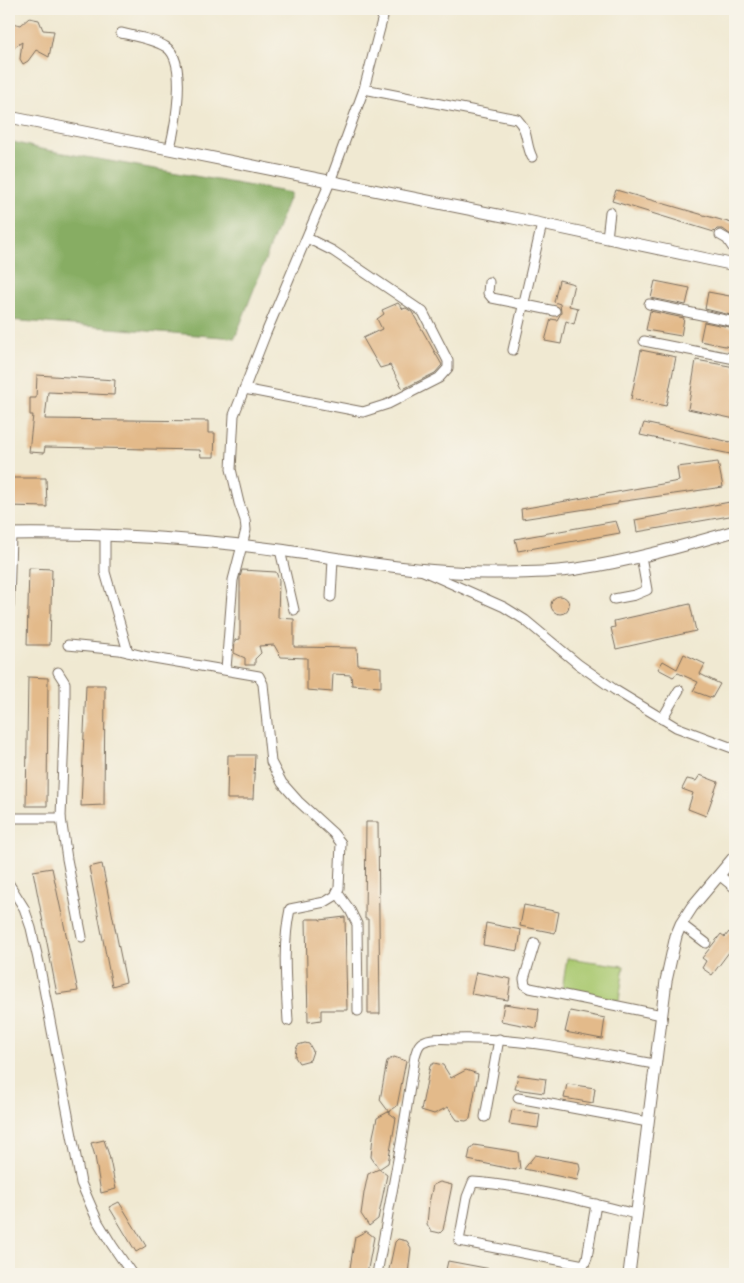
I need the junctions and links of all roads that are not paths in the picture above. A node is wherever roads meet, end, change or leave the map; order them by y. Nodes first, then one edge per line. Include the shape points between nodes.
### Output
1 (385, 9) edge
2 (121, 33) dead end
3 (364, 89) junction
4 (9, 117) edge
5 (170, 148) junction
6 (532, 157) dead end
7 (330, 182) junction
8 (610, 212) dead end
9 (542, 224) junction
10 (720, 235) dead end
11 (307, 238) junction
12 (607, 238) junction
13 (735, 252) edge
14 (735, 265) edge
15 (489, 282) dead end
16 (649, 304) dead end
17 (524, 305) junction
18 (555, 311) dead end
19 (735, 322) edge
20 (644, 341) dead end
21 (513, 350) dead end
22 (735, 359) edge
23 (244, 389) junction
24 (735, 531) edge
25 (10, 534) edge
26 (105, 535) junction
27 (242, 546) junction
28 (280, 550) junction
29 (642, 556) junction
30 (333, 559) junction
31 (422, 571) junction
32 (331, 598) dead end
33 (614, 599) dead end
34 (9, 606) edge
35 (294, 610) dead end
36 (68, 645) dead end
37 (128, 652) junction
38 (226, 669) junction
39 (58, 672) dead end
40 (679, 690) dead end
41 (662, 719) junction
42 (735, 749) edge
43 (9, 815) edge
44 (61, 818) junction
45 (735, 856) edge
46 (719, 875) junction
47 (9, 884) edge
48 (735, 888) edge
49 (337, 892) junction
50 (681, 924) junction
51 (82, 937) dead end
52 (534, 943) dead end
53 (706, 943) dead end
54 (358, 1011) dead end
55 (662, 1015) junction
56 (288, 1021) dead end
57 (499, 1039) junction
58 (656, 1064) junction
59 (518, 1098) dead end
60 (485, 1117) dead end
61 (648, 1122) junction
62 (596, 1204) junction
63 (636, 1214) junction
64 (132, 1274) edge
65 (377, 1274) edge
66 (629, 1274) edge

1 - 3 street
2 - 5 street via 167,48 174,57 178,69 177,97
3 - 6 street via 517,119 524,125
3 - 7 street
4 - 5 street
5 - 7 street
7 - 9 street
7 - 11 street
8 - 12 street
9 - 12 street
9 - 17 street
10 - 13 street via 727,239
11 - 23 street
11 - 23 street via 333,251 424,312 448,361 448,368 439,378 388,404 364,412
12 - 14 street
15 - 17 street via 488,293 492,298
16 - 19 street
17 - 18 street
17 - 21 street
20 - 22 street
23 - 27 street via 234,415 231,470 245,520
24 - 29 street
25 - 26 street
25 - 34 street
26 - 27 street
26 - 37 street via 105,572
27 - 28 street
27 - 38 street via 233,580
28 - 30 street
28 - 35 street
29 - 31 street via 576,569 494,573
29 - 33 street via 647,590
30 - 31 street
30 - 32 street
31 - 41 street via 504,607 614,690
36 - 37 street
37 - 38 street
38 - 49 street via 260,676 275,772 298,801 341,844
39 - 44 street via 64,683 65,703
40 - 41 street
41 - 42 street
43 - 44 street via 11,818
44 - 51 street
45 - 46 street
46 - 48 street
46 - 50 street
47 - 64 street via 24,908 31,928 80,1183 98,1222
49 - 54 street via 357,924
49 - 56 street via 326,902 290,909 285,981
50 - 53 street
50 - 55 street via 666,981
52 - 55 street via 524,979 530,988
55 - 58 street
57 - 58 street
57 - 60 street
57 - 65 street via 429,1040 418,1047
58 - 61 street
59 - 61 street
61 - 63 street
62 - 62 street via 546,1192 473,1182 459,1241 584,1265
62 - 63 street
63 - 66 street

